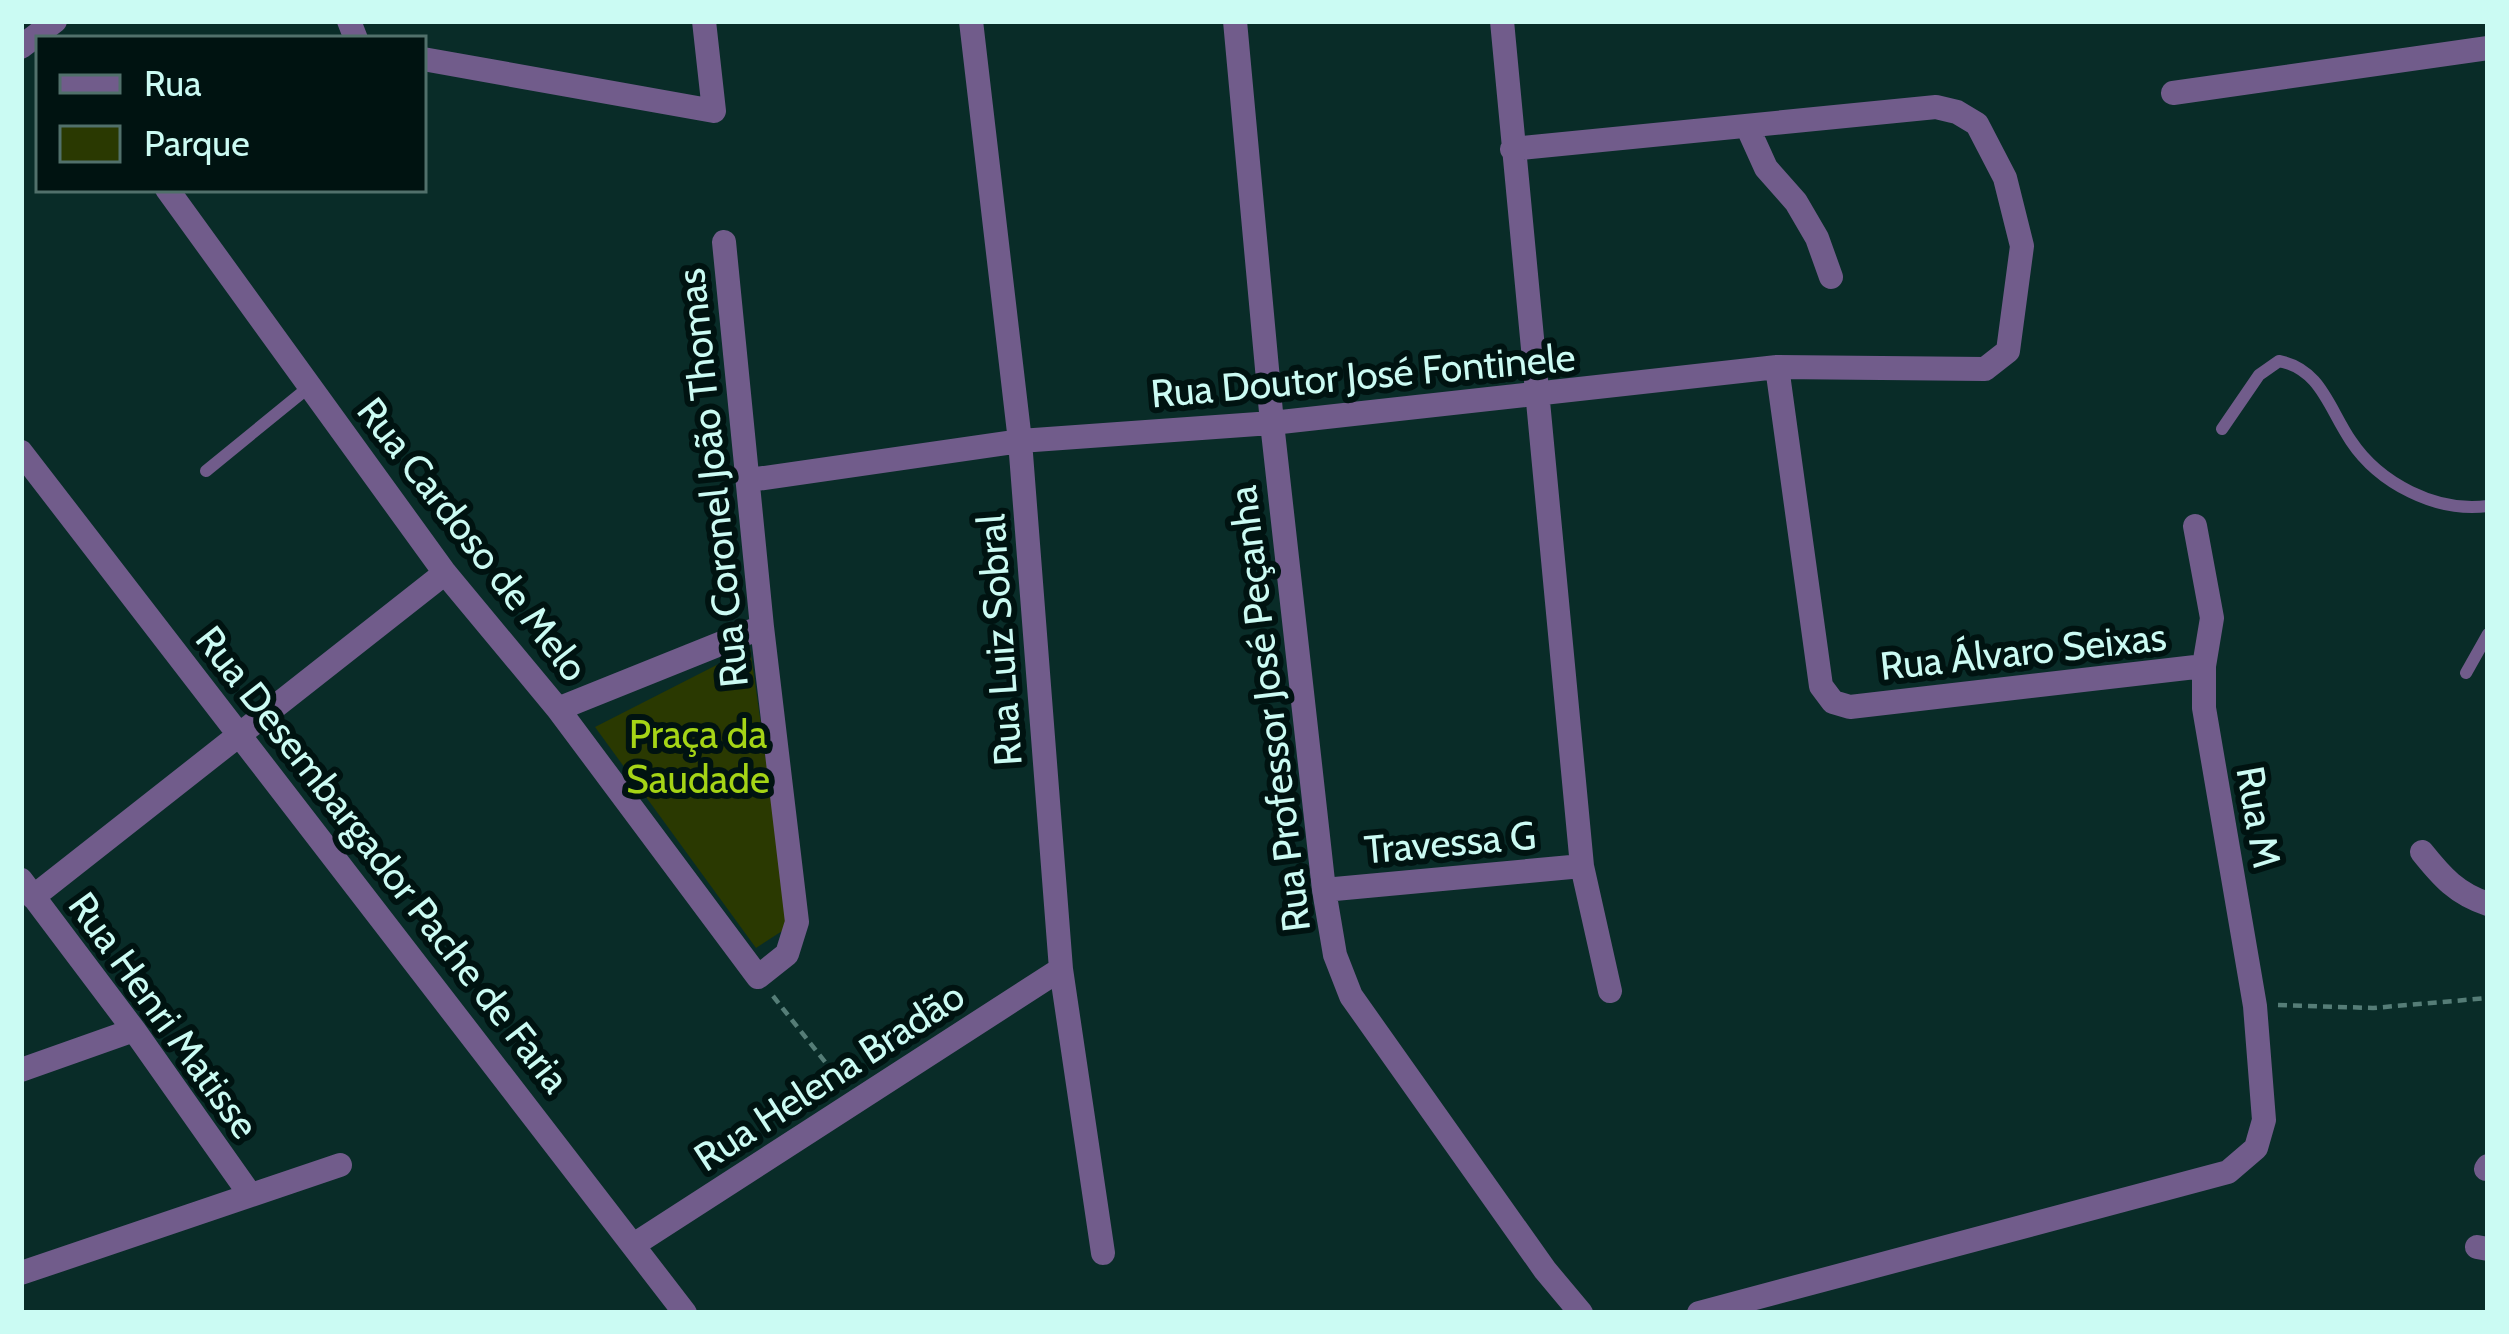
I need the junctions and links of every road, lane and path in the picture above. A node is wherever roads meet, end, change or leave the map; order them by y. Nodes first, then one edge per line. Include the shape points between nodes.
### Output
1 (704, 21) edge
2 (971, 21) edge
3 (1235, 21) edge
4 (1502, 21) edge
5 (2488, 48) edge
6 (426, 60) edge
7 (2173, 93) dead end
8 (1748, 126) junction
9 (1512, 149) junction
10 (169, 192) edge
11 (724, 242) dead end
12 (1831, 277) dead end
13 (1777, 368) junction
14 (310, 386) junction
15 (1540, 395) junction
16 (1273, 423) junction
17 (2222, 429) dead end
18 (1020, 441) junction
19 (21, 452) edge
20 (206, 471) dead end
21 (750, 480) junction
22 (2488, 506) edge
23 (2195, 526) dead end
24 (445, 573) junction
25 (762, 627) junction
26 (2488, 634) edge
27 (2204, 666) junction
28 (2467, 674) dead end
29 (559, 709) junction
30 (240, 733) junction
31 (2422, 852) dead end
32 (1582, 866) junction
33 (27, 888) edge
34 (1324, 890) junction
35 (2488, 904) edge
36 (1060, 969) junction
37 (758, 977) junction
38 (1610, 992) dead end
39 (2488, 998) edge
40 (2255, 1006) junction
41 (134, 1030) junction
42 (21, 1070) edge
43 (856, 1102) junction
44 (340, 1165) dead end
45 (249, 1193) junction
46 (635, 1244) junction
47 (1102, 1253) dead end
48 (21, 1273) edge
49 (685, 1313) edge
50 (1581, 1313) edge
51 (1699, 1313) edge

1 - 6 street via 714,111
2 - 18 street, Rua Luiz Sobral
3 - 16 street, Rua Professor José Peçanha
4 - 9 street
5 - 7 street
8 - 9 street
8 - 12 street via 1766,168 1817,238
8 - 13 street, Rua Doutor José Fontinele via 1936,107 1957,112 1977,124 2006,178 2021,246 2008,351 1984,369
9 - 15 street
10 - 14 street, Rua Cardoso de Melo
11 - 21 street, Rua Coronel João Thomas
13 - 15 street, Rua Doutor José Fontinele
13 - 27 street, Rua Álvaro Seixas via 1821,686 1833,702 1850,707
14 - 20 lane
14 - 24 street, Rua Cardoso de Melo
15 - 16 street, Rua Doutor José Fontinele
15 - 32 street
16 - 18 street, Rua Doutor José Fontinele
16 - 34 street, Rua Professor José Peçanha
17 - 22 lane via 2259,376 2279,361 2297,364 2382,477 2431,500
18 - 21 street, Rua Doutor José Fontinele
18 - 36 street, Rua Luiz Sobral
19 - 30 street, Rua Desembargador Pache de Faria
21 - 25 street, Rua Coronel João Thomas
23 - 27 street, Rua M via 2212,618
24 - 29 street, Rua Cardoso de Melo
24 - 30 street
25 - 29 street
25 - 37 street, Rua Coronel João Thomas via 797,922 788,954
26 - 28 lane
27 - 40 street, Rua M via 2204,709
29 - 37 street, Rua Cardoso de Melo
30 - 33 street
30 - 46 street, Rua Desembargador Pache de Faria
31 - 35 street via 2446,882
32 - 34 street, Travessa G
32 - 38 street
33 - 41 street, Rua Henri Matisse
34 - 50 street, Rua Professor José Peçanha via 1351,996
36 - 43 street, Rua Helena Bradão
36 - 47 street, Rua Luiz Sobral
37 - 43 path
39 - 40 path via 2373,1009
40 - 51 street, Rua M via 2264,1120 2256,1148 2228,1172
41 - 42 street
41 - 45 street, Rua Henri Matisse
43 - 46 street, Rua Helena Bradão
44 - 45 street
45 - 48 street
46 - 49 street, Rua Desembargador Pache de Faria

